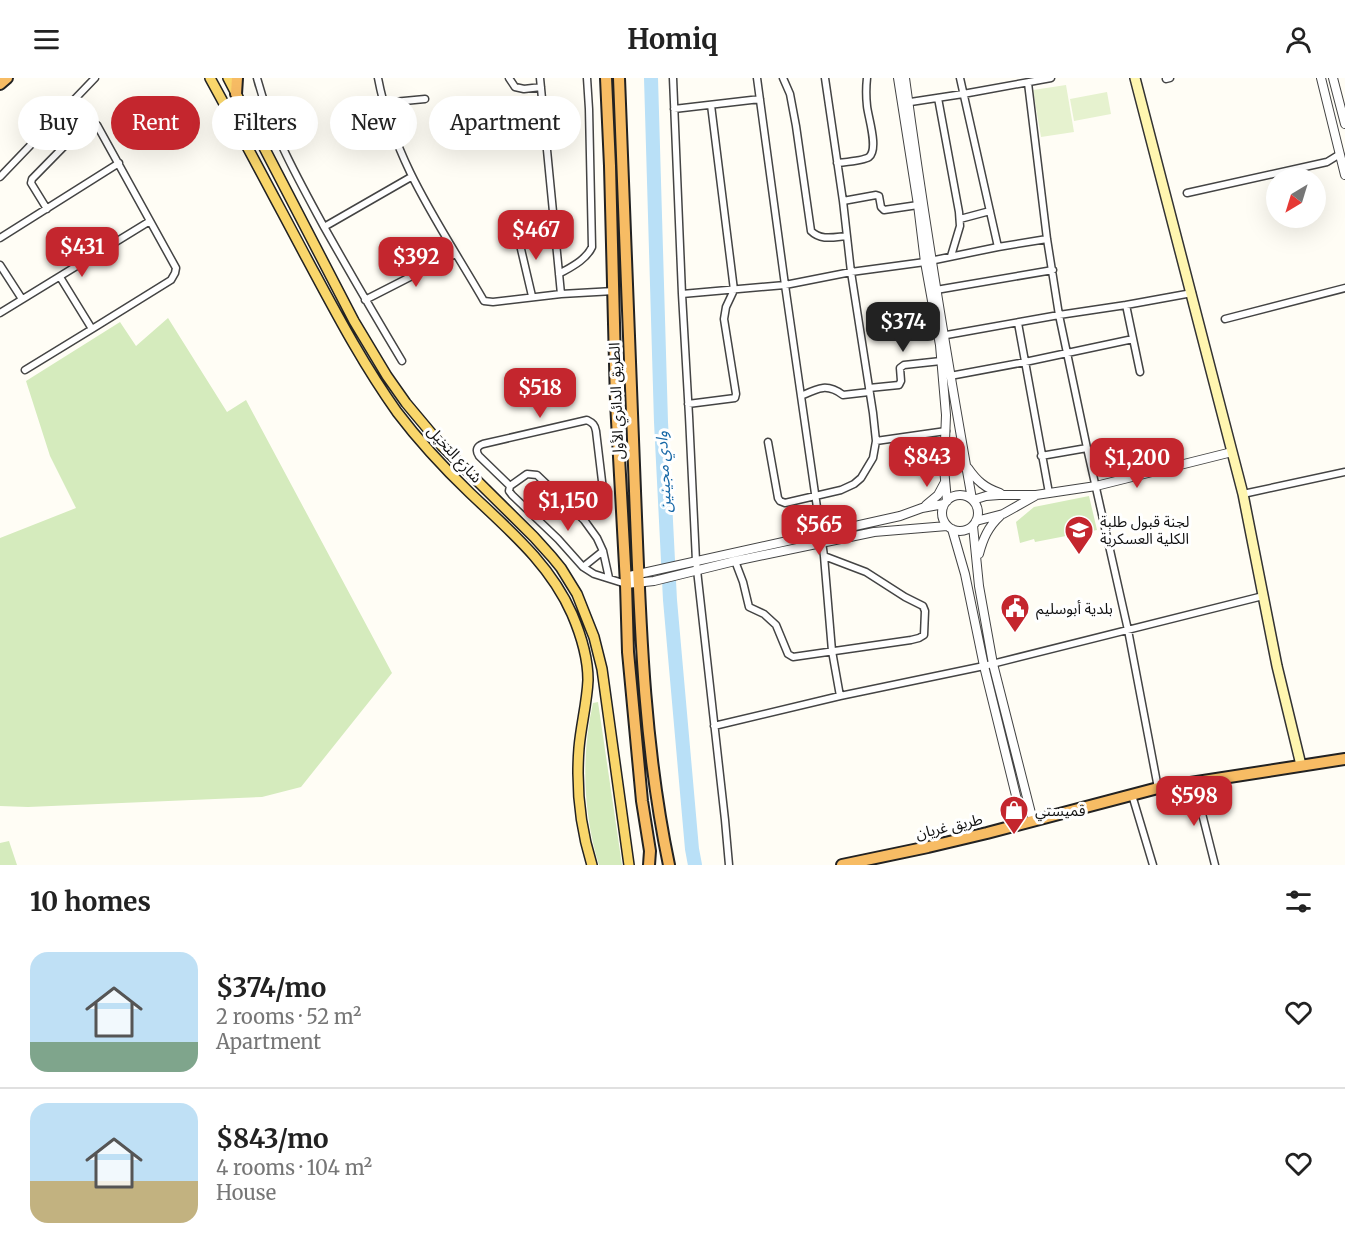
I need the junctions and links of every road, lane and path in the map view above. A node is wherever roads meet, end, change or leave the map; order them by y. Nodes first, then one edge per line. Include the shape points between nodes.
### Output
1 (7, 78) edge
2 (95, 78) edge
3 (210, 78) edge
4 (228, 78) edge
5 (237, 78) edge
6 (258, 78) edge
7 (378, 78) edge
8 (509, 78) edge
9 (540, 78) edge
10 (587, 78) edge
11 (606, 78) edge
12 (619, 78) edge
13 (674, 78) edge
14 (757, 78) edge
15 (783, 78) edge
16 (825, 78) edge
17 (867, 78) edge
18 (898, 78) edge
19 (905, 78) edge
20 (960, 78) edge
21 (1051, 78) edge
22 (1135, 78) edge
23 (1321, 78) edge
24 (1333, 78) edge
25 (1028, 83) junction
26 (0, 84) edge
27 (541, 87) junction
28 (236, 94) junction
29 (963, 94) junction
30 (381, 96) edge
31 (938, 98) junction
32 (425, 99) dead end
33 (760, 99) junction
34 (417, 100) edge
35 (906, 103) junction
36 (711, 105) junction
37 (674, 110) junction
38 (1345, 124) edge
39 (399, 150) edge
40 (1342, 154) edge
41 (1327, 162) junction
42 (119, 163) junction
43 (837, 163) junction
44 (1344, 165) edge
45 (1345, 175) edge
46 (0, 177) edge
47 (411, 177) junction
48 (1187, 193) dead end
49 (843, 201) junction
50 (918, 205) junction
51 (47, 209) junction
52 (990, 211) junction
53 (960, 219) junction
54 (150, 221) junction
55 (324, 227) junction
56 (517, 232) dead end
57 (847, 236) junction
58 (0, 238) edge
59 (1047, 239) junction
60 (998, 247) junction
61 (455, 254) junction
62 (951, 256) junction
63 (929, 261) junction
64 (0, 265) edge
65 (1053, 270) junction
66 (851, 272) junction
67 (559, 274) junction
68 (60, 277) junction
69 (784, 285) junction
70 (1345, 288) edge
71 (734, 290) junction
72 (936, 290) junction
73 (614, 291) junction
74 (1192, 293) junction
75 (561, 294) junction
76 (682, 294) junction
77 (532, 296) junction
78 (22, 299) junction
79 (365, 300) junction
80 (1126, 305) junction
81 (0, 313) edge
82 (1059, 315) junction
83 (1224, 319) dead end
84 (1018, 323) junction
85 (92, 329) junction
86 (940, 336) junction
87 (1133, 339) junction
88 (1067, 353) junction
89 (402, 361) dead end
90 (941, 361) junction
91 (1025, 362) junction
92 (25, 370) dead end
93 (1140, 372) dead end
94 (950, 376) junction
95 (869, 390) junction
96 (801, 396) junction
97 (688, 404) junction
98 (946, 430) junction
99 (876, 441) junction
100 (768, 442) dead end
101 (1088, 448) junction
102 (1232, 452) junction
103 (1041, 456) junction
104 (966, 466) junction
105 (1345, 472) edge
106 (945, 481) junction
107 (510, 486) junction
108 (1096, 486) junction
109 (1049, 493) junction
110 (1243, 494) junction
111 (1007, 495) junction
112 (1036, 495) junction
113 (816, 496) junction
114 (604, 498) dead end
115 (972, 500) junction
116 (945, 502) junction
117 (922, 508) junction
118 (1003, 514) junction
119 (975, 524) junction
120 (949, 528) junction
121 (821, 538) junction
122 (603, 551) junction
123 (824, 556) junction
124 (735, 561) junction
125 (692, 562) junction
126 (977, 562) junction
127 (583, 567) junction
128 (694, 571) junction
129 (639, 579) junction
130 (619, 580) junction
131 (1263, 596) junction
132 (1128, 630) junction
133 (832, 651) junction
134 (988, 665) junction
135 (840, 696) junction
136 (714, 726) junction
137 (1345, 759) edge
138 (1301, 765) junction
139 (1194, 782) junction
140 (1158, 788) junction
141 (1132, 794) junction
142 (1028, 823) junction
143 (592, 865) edge
144 (629, 865) edge
145 (649, 865) edge
146 (669, 865) edge
147 (729, 865) edge
148 (842, 865) edge
149 (1154, 865) edge
150 (1215, 865) edge

1 - 26 highway
2 - 46 street
3 - 143 main road, شارع النخيل via 379,386 443,466 536,557 567,603 587,670 578,777 582,824
4 - 28 main road
5 - 28 highway
6 - 55 street via 270,120 292,170
7 - 30 street
8 - 27 street via 515,87
9 - 27 street
10 - 67 street via 592,247 590,253
11 - 73 highway, الطريق الدائري الأول
12 - 129 highway, الطريق الدائري الأول
13 - 37 street
14 - 33 street
15 - 57 street via 796,126 811,231 822,238
16 - 43 street
17 - 43 street via 873,151 862,159
18 - 35 street
19 - 35 street
20 - 29 street
21 - 25 street
22 - 74 main road
23 - 40 street
24 - 38 street
25 - 29 street
25 - 59 street
27 - 67 street
28 - 144 main road via 354,321 387,376 442,446 552,557 577,594 602,669
29 - 31 street
29 - 52 street
31 - 35 street
31 - 53 street
32 - 34 street
33 - 36 street
33 - 69 street
35 - 50 street
35 - 63 street
36 - 37 street
36 - 71 street
37 - 76 street
39 - 47 street
40 - 41 street
40 - 44 street
41 - 44 street
41 - 48 street
42 - 51 street
42 - 51 street via 97,126 84,126 31,181
42 - 54 street
43 - 49 street
44 - 45 street
47 - 55 street
47 - 61 street
49 - 50 street via 876,195 884,210
49 - 57 street
50 - 63 street
51 - 58 street
52 - 53 street
52 - 60 street
53 - 62 street
54 - 68 street
54 - 85 street via 176,268 173,278
55 - 79 street
56 - 77 street
57 - 66 street
59 - 60 street
59 - 65 street
60 - 62 street
61 - 77 street via 484,301
61 - 79 street
62 - 63 street
63 - 66 street
63 - 72 street
63 - 86 street
64 - 78 street
65 - 72 street
65 - 82 street
66 - 69 street
66 - 95 street
67 - 75 street
68 - 78 street
68 - 85 street
69 - 71 street
69 - 96 street
70 - 83 street
71 - 76 street
71 - 97 street via 724,319 736,397
72 - 86 street
73 - 75 street
73 - 130 highway, الطريق الدائري الأول
74 - 80 street
74 - 102 main road
75 - 77 street
76 - 97 street
78 - 81 street
79 - 89 street
80 - 82 street
80 - 87 street
82 - 84 street
82 - 88 street
84 - 86 street
84 - 91 street
85 - 92 street
86 - 90 street
86 - 94 street
87 - 88 street
87 - 93 street
88 - 91 street
88 - 101 street
90 - 95 street via 904,365 900,368 899,385
90 - 98 street
91 - 94 street
91 - 103 street
94 - 104 street
95 - 96 street via 843,395 835,389 818,388
95 - 99 street
96 - 113 street
97 - 125 street
98 - 99 street
98 - 106 street
99 - 113 street via 873,458 861,478 841,490
100 - 113 street via 780,501
101 - 103 street
101 - 108 street
102 - 108 street
102 - 110 main road
103 - 109 street
104 - 111 street via 985,487
104 - 115 street
105 - 110 street
106 - 116 street
106 - 117 street via 938,495
107 - 114 street via 479,456 479,445 587,420 595,426
107 - 122 street via 527,474 537,476 584,520
107 - 127 street via 512,495
108 - 109 street
108 - 132 street
109 - 112 street
110 - 131 main road
111 - 112 street
111 - 115 street
112 - 118 street
113 - 121 street
115 - 116 street via 956,495
115 - 119 street via 978,510
116 - 117 street
116 - 120 street via 942,515
117 - 121 street
118 - 119 street
118 - 126 street via 986,533
119 - 120 street via 963,531
119 - 126 street
120 - 121 street
120 - 134 street
121 - 123 street
121 - 124 street
121 - 125 street
122 - 127 street
122 - 130 street
123 - 133 street
123 - 133 street via 866,572 923,606 925,611 924,634 919,638
124 - 128 street
124 - 133 street via 749,606 776,625 788,654 793,657
125 - 128 street
125 - 129 street via 652,571
126 - 134 street
127 - 130 street
128 - 129 street via 654,581
128 - 136 street
129 - 130 street
129 - 146 highway, الطريق الدائري الأول via 641,650 653,768
130 - 145 highway, الطريق الدائري الأول
131 - 132 street
131 - 138 main road
132 - 134 street
132 - 140 street
133 - 135 street
134 - 135 street
134 - 142 street
135 - 136 street
136 - 147 street
137 - 138 highway, طريق غريان
138 - 139 highway, طريق غريان
139 - 140 highway, طريق غريان
139 - 150 street
140 - 141 highway, طريق غريان
141 - 142 highway, طريق غريان
141 - 149 street
142 - 148 highway, طريق غريان

